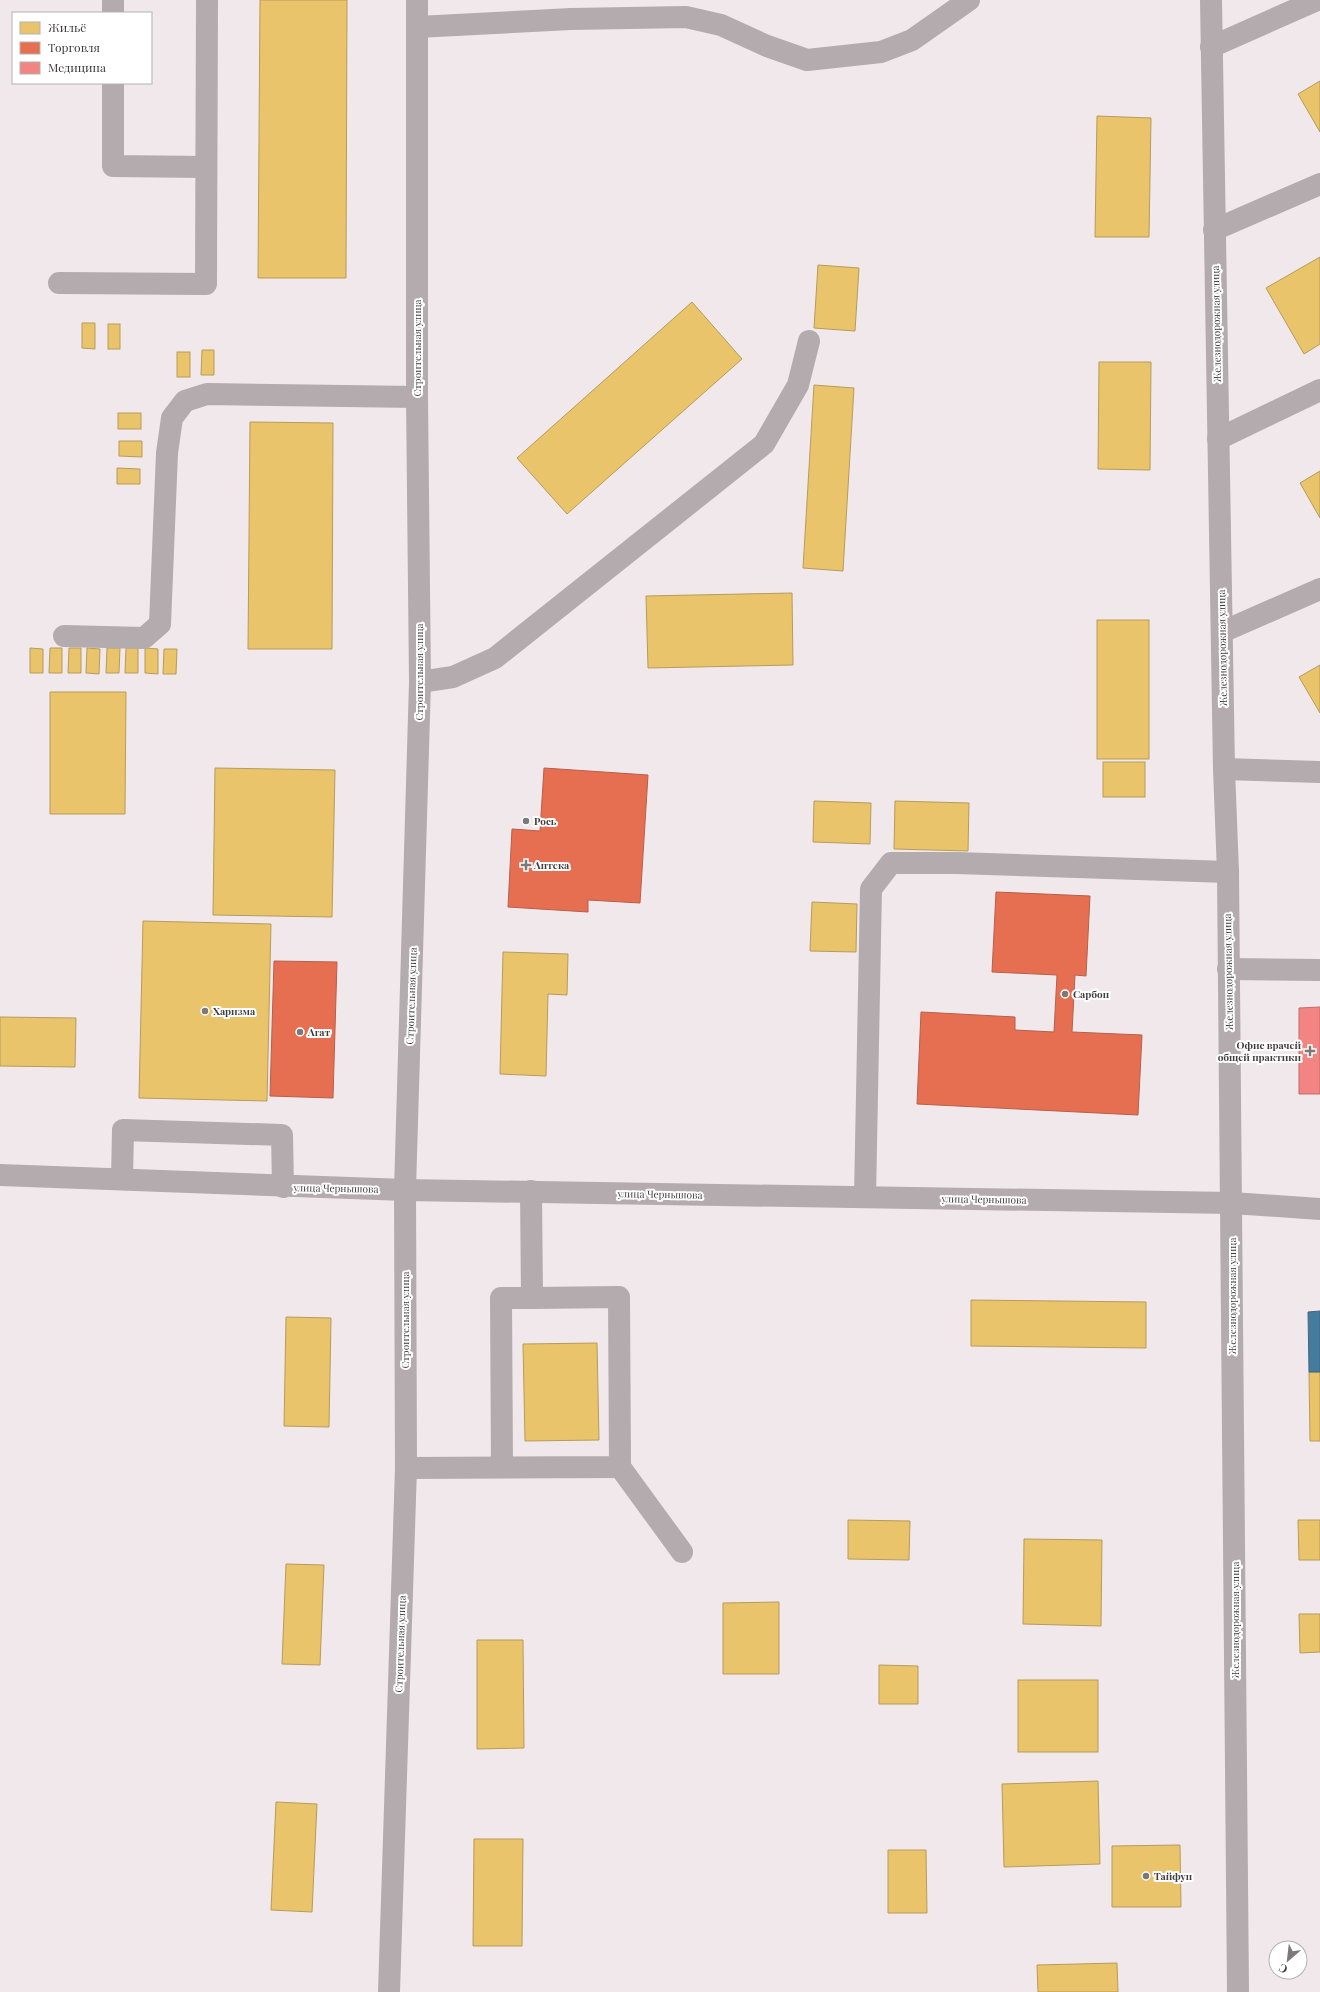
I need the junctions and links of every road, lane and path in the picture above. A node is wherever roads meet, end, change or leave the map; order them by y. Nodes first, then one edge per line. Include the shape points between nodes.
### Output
1 (113, 0) edge
2 (207, 0) edge
3 (417, 0) edge
4 (969, 0) edge
5 (1211, 0) edge
6 (1316, 0) edge
7 (113, 12) edge
8 (417, 27) junction
9 (1211, 47) junction
10 (113, 84) edge
11 (206, 167) junction
12 (1320, 184) edge
13 (1214, 230) junction
14 (59, 283) dead end
15 (809, 341) dead end
16 (1320, 390) edge
17 (417, 397) junction
18 (1218, 439) junction
19 (1320, 589) edge
20 (1222, 632) junction
21 (64, 636) dead end
22 (420, 682) junction
23 (1224, 769) junction
24 (1320, 772) edge
25 (1228, 872) junction
26 (1228, 969) junction
27 (1320, 970) edge
28 (0, 1175) edge
29 (122, 1179) junction
30 (283, 1187) junction
31 (405, 1190) junction
32 (532, 1191) junction
33 (866, 1197) junction
34 (1232, 1203) junction
35 (1320, 1209) edge
36 (532, 1298) junction
37 (620, 1467) junction
38 (406, 1468) junction
39 (502, 1468) junction
40 (682, 1552) dead end
41 (389, 1992) edge
42 (1238, 1992) edge

1 - 7 street
2 - 11 street
3 - 8 street, Строительная улица
4 - 8 street via 912,40 881,52 807,60 767,46 721,25 686,17 571,19
5 - 9 street, Железнодорожная улица
6 - 9 street
8 - 17 street, Строительная улица
9 - 13 street, Железнодорожная улица
10 - 11 street via 113,166
11 - 14 street via 206,284
12 - 13 street
13 - 18 street, Железнодорожная улица
15 - 22 street via 798,385 764,444 495,658 453,677
16 - 18 street
17 - 21 street via 207,394 185,401 172,418 167,453 160,624 144,638
17 - 22 street, Строительная улица
18 - 20 street, Железнодорожная улица
19 - 20 street
20 - 23 street, Железнодорожная улица
22 - 31 street, Строительная улица
23 - 24 street
23 - 25 street, Железнодорожная улица
25 - 26 street, Железнодорожная улица
25 - 33 street via 891,863 871,888
26 - 27 street
26 - 34 street, Железнодорожная улица
28 - 29 street, улица Чернышова
29 - 30 street, улица Чернышова
29 - 30 street via 123,1130 282,1135
30 - 31 street, улица Чернышова
31 - 32 street, улица Чернышова
31 - 38 street, Строительная улица
32 - 33 street, улица Чернышова
32 - 36 street
33 - 34 street, улица Чернышова
34 - 35 street, улица Чернышова
34 - 42 street, Железнодорожная улица
36 - 37 street via 619,1297
36 - 39 street via 501,1298
37 - 39 street
37 - 40 street
38 - 39 street
38 - 41 street, Строительная улица

